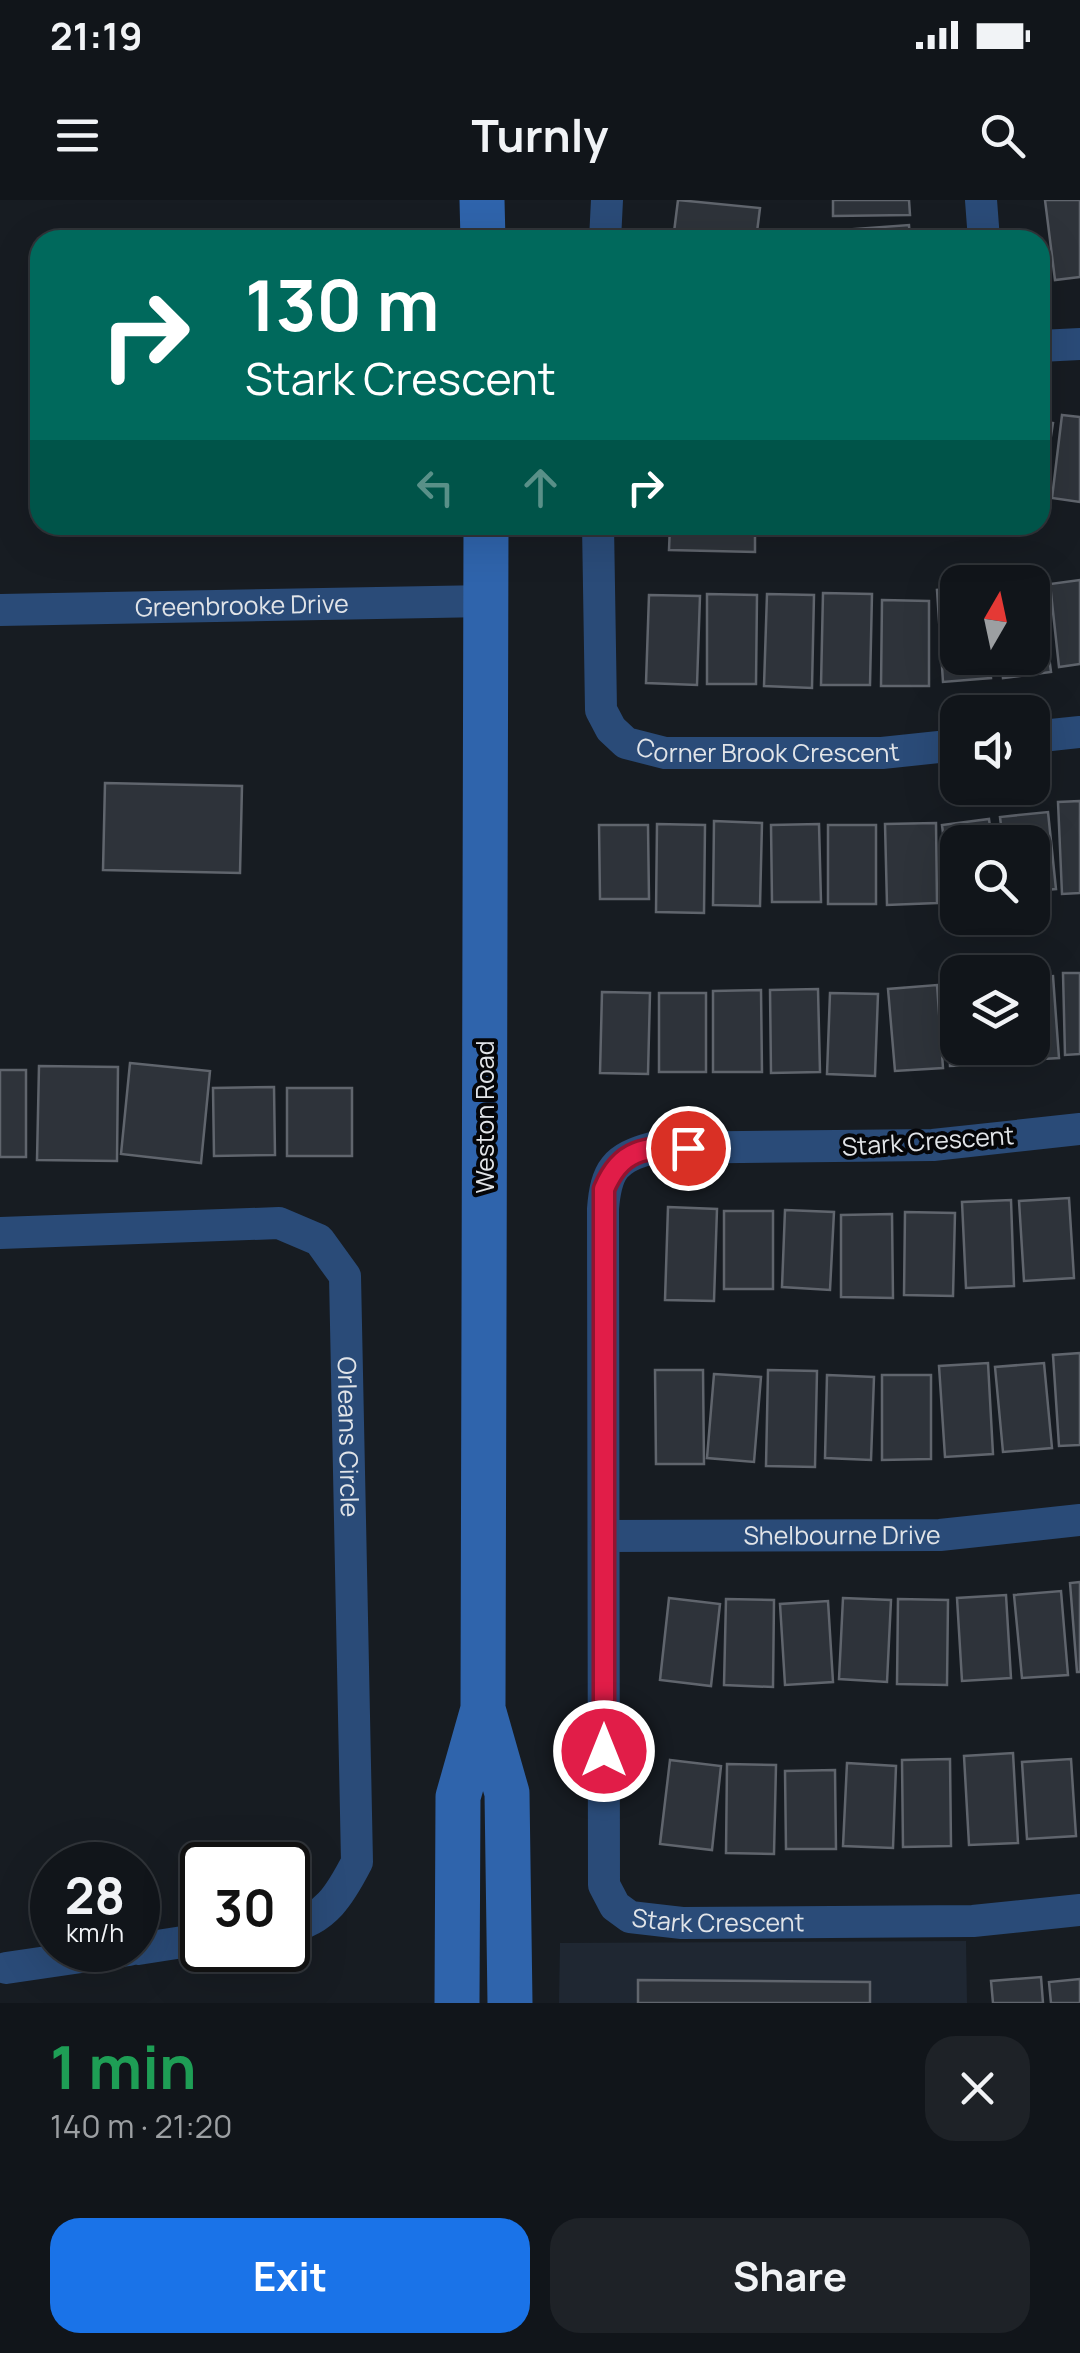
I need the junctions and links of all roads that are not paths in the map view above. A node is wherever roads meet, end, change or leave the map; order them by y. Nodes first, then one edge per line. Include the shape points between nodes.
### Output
1 (482, 200) edge
2 (606, 200) edge
3 (980, 200) edge
4 (483, 230) edge
5 (605, 230) edge
6 (983, 230) edge
7 (1080, 344) edge
8 (1050, 346) edge
9 (486, 535) edge
10 (598, 535) edge
11 (487, 601) junction
12 (0, 610) edge
13 (1080, 732) edge
14 (1050, 735) edge
15 (940, 747) edge
16 (1080, 1129) edge
17 (0, 1234) edge
18 (1080, 1520) edge
19 (604, 1536) junction
20 (483, 1709) junction
21 (1080, 1910) edge
22 (310, 1922) edge
23 (30, 1959) edge
24 (2, 1961) edge
25 (457, 2003) edge
26 (510, 2003) edge

1 - 4 main road
2 - 5 street
3 - 6 street
7 - 8 street
9 - 11 main road, Weston Road
10 - 15 street, Corner Brook Crescent via 601,710 626,743 665,753
11 - 12 street, Greenbrooke Drive
11 - 20 main road, Weston Road
13 - 14 street
16 - 19 street, Stark Crescent via 934,1146 652,1148 629,1154 604,1189
17 - 22 street, Orleans Circle via 280,1223 320,1240 345,1276 356,1862 340,1896
18 - 19 street, Shelbourne Drive via 940,1535
19 - 21 street, Stark Crescent via 604,1885 615,1906 630,1917 682,1923 973,1921
20 - 25 main road, Weston Road via 458,1797
20 - 26 main road, Weston Road via 507,1793
23 - 24 street

